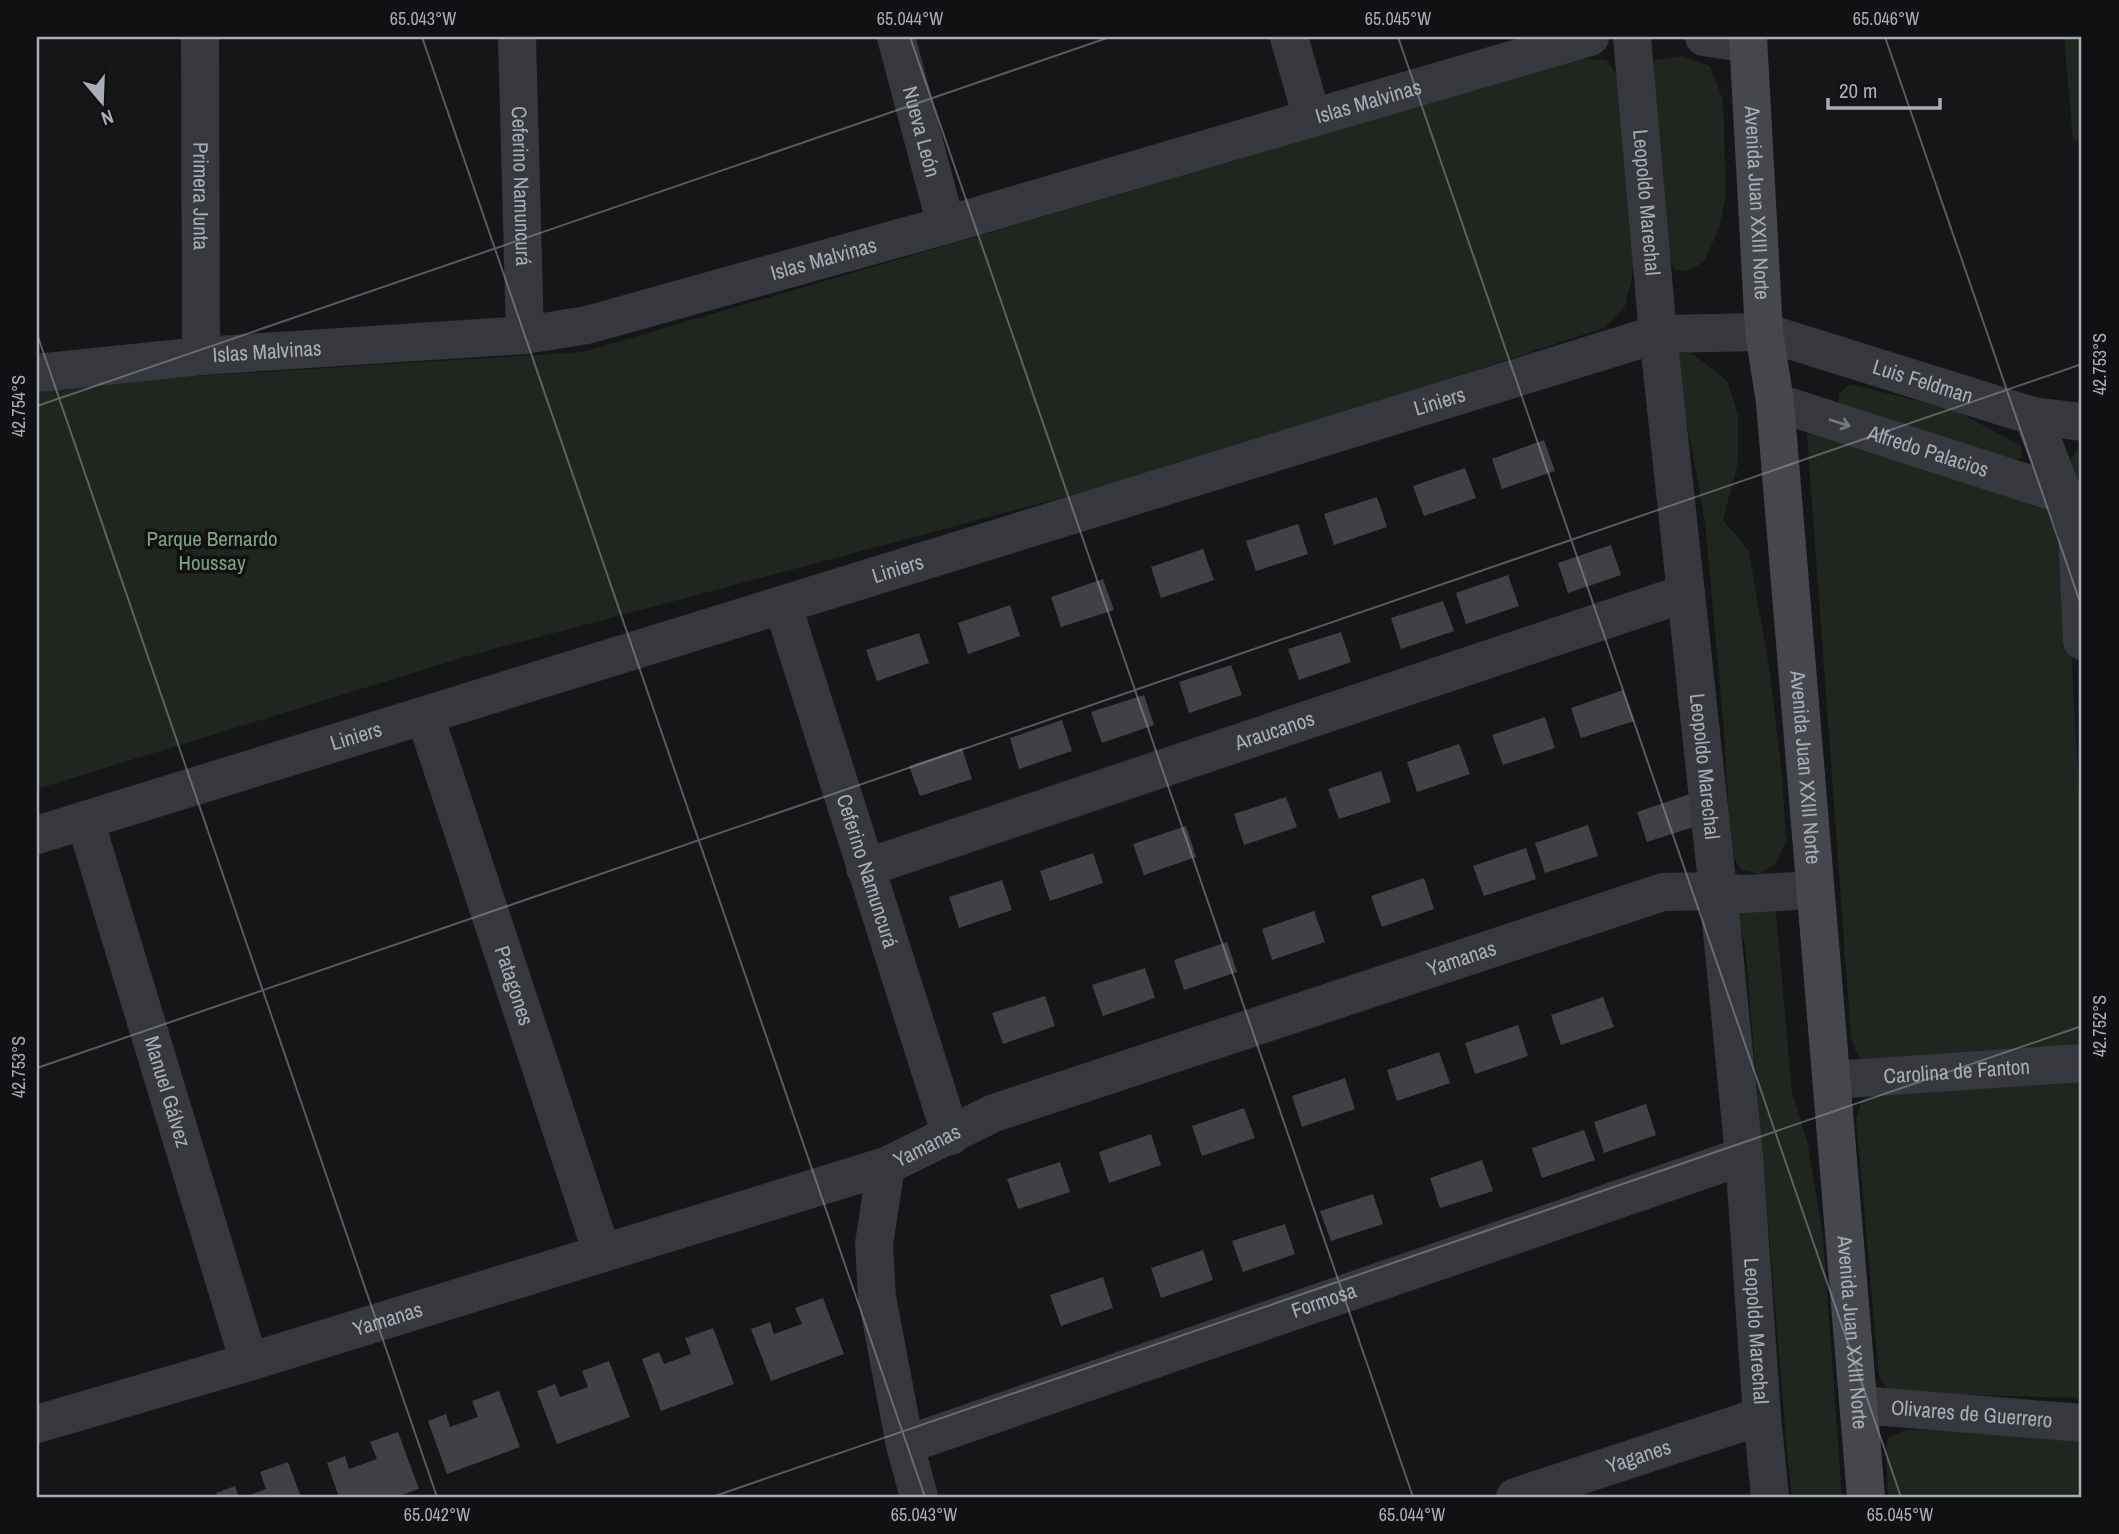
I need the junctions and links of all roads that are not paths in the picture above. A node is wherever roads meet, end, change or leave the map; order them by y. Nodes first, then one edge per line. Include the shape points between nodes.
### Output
1 (200, 37) edge
2 (517, 37) edge
3 (896, 37) edge
4 (1289, 37) edge
5 (1590, 37) edge
6 (1632, 37) edge
7 (1704, 37) edge
8 (1748, 40) edge
9 (1311, 118) junction
10 (946, 225) junction
11 (1764, 332) junction
12 (1658, 334) junction
13 (525, 335) junction
14 (201, 355) junction
15 (37, 373) edge
16 (1775, 402) junction
17 (2033, 416) junction
18 (2082, 422) edge
19 (2073, 497) edge
20 (1686, 593) junction
21 (783, 606) junction
22 (2082, 641) edge
23 (425, 716) junction
24 (85, 820) junction
25 (37, 835) edge
26 (865, 868) junction
27 (1815, 890) junction
28 (1718, 891) junction
29 (2082, 1063) edge
30 (1833, 1080) junction
31 (951, 1136) junction
32 (1744, 1156) junction
33 (886, 1166) junction
34 (602, 1253) junction
35 (249, 1362) junction
36 (1860, 1405) junction
37 (1762, 1416) junction
38 (2082, 1423) edge
39 (37, 1424) edge
40 (905, 1445) junction
41 (919, 1497) edge
42 (1515, 1497) edge
43 (1770, 1497) edge
44 (1866, 1497) edge

1 - 14 street, Primera Junta
2 - 13 street, Ceferino Namuncurá
3 - 10 street, Nueva León
4 - 9 street
5 - 9 street, Islas Malvinas
6 - 12 street, Leopoldo Marechal
7 - 8 street
8 - 11 street, Avenida Juan XXIII Norte
9 - 10 street, Islas Malvinas
10 - 13 street, Islas Malvinas via 587,325
11 - 12 street, Liniers
11 - 16 street, Avenida Juan XXIII Norte
11 - 17 street, Luis Feldman
12 - 20 street, Leopoldo Marechal
12 - 21 street, Liniers
13 - 14 street, Islas Malvinas
14 - 15 street, Islas Malvinas
16 -> 19 street, Alfredo Palacios
16 - 27 street, Avenida Juan XXIII Norte
17 - 18 street, Luis Feldman
17 - 19 street
19 - 22 street
20 - 26 street, Araucanos
20 - 28 street, Leopoldo Marechal
21 - 23 street, Liniers
21 - 26 street, Ceferino Namuncurá
23 - 24 street, Liniers
23 - 34 street, Patagones
24 - 25 street, Liniers
24 - 35 street, Manuel Gálvez
26 - 31 street, Ceferino Namuncurá
27 - 28 street, Yamanas
27 - 30 street, Avenida Juan XXIII Norte
28 - 31 street, Yamanas via 1663,892 994,1113
28 - 32 street, Leopoldo Marechal
29 - 30 street, Carolina de Fanton
30 - 36 street, Avenida Juan XXIII Norte
31 - 33 street, Yamanas
32 - 37 street, Leopoldo Marechal
32 - 40 street, Formosa
33 - 34 street, Yamanas
33 - 40 street via 874,1244 877,1297
34 - 35 street, Yamanas
35 - 39 street, Yamanas
36 - 38 street, Olivares de Guerrero
36 - 44 street, Avenida Juan XXIII Norte
37 - 42 street, Yaganes
37 - 43 street, Leopoldo Marechal
40 - 41 street

